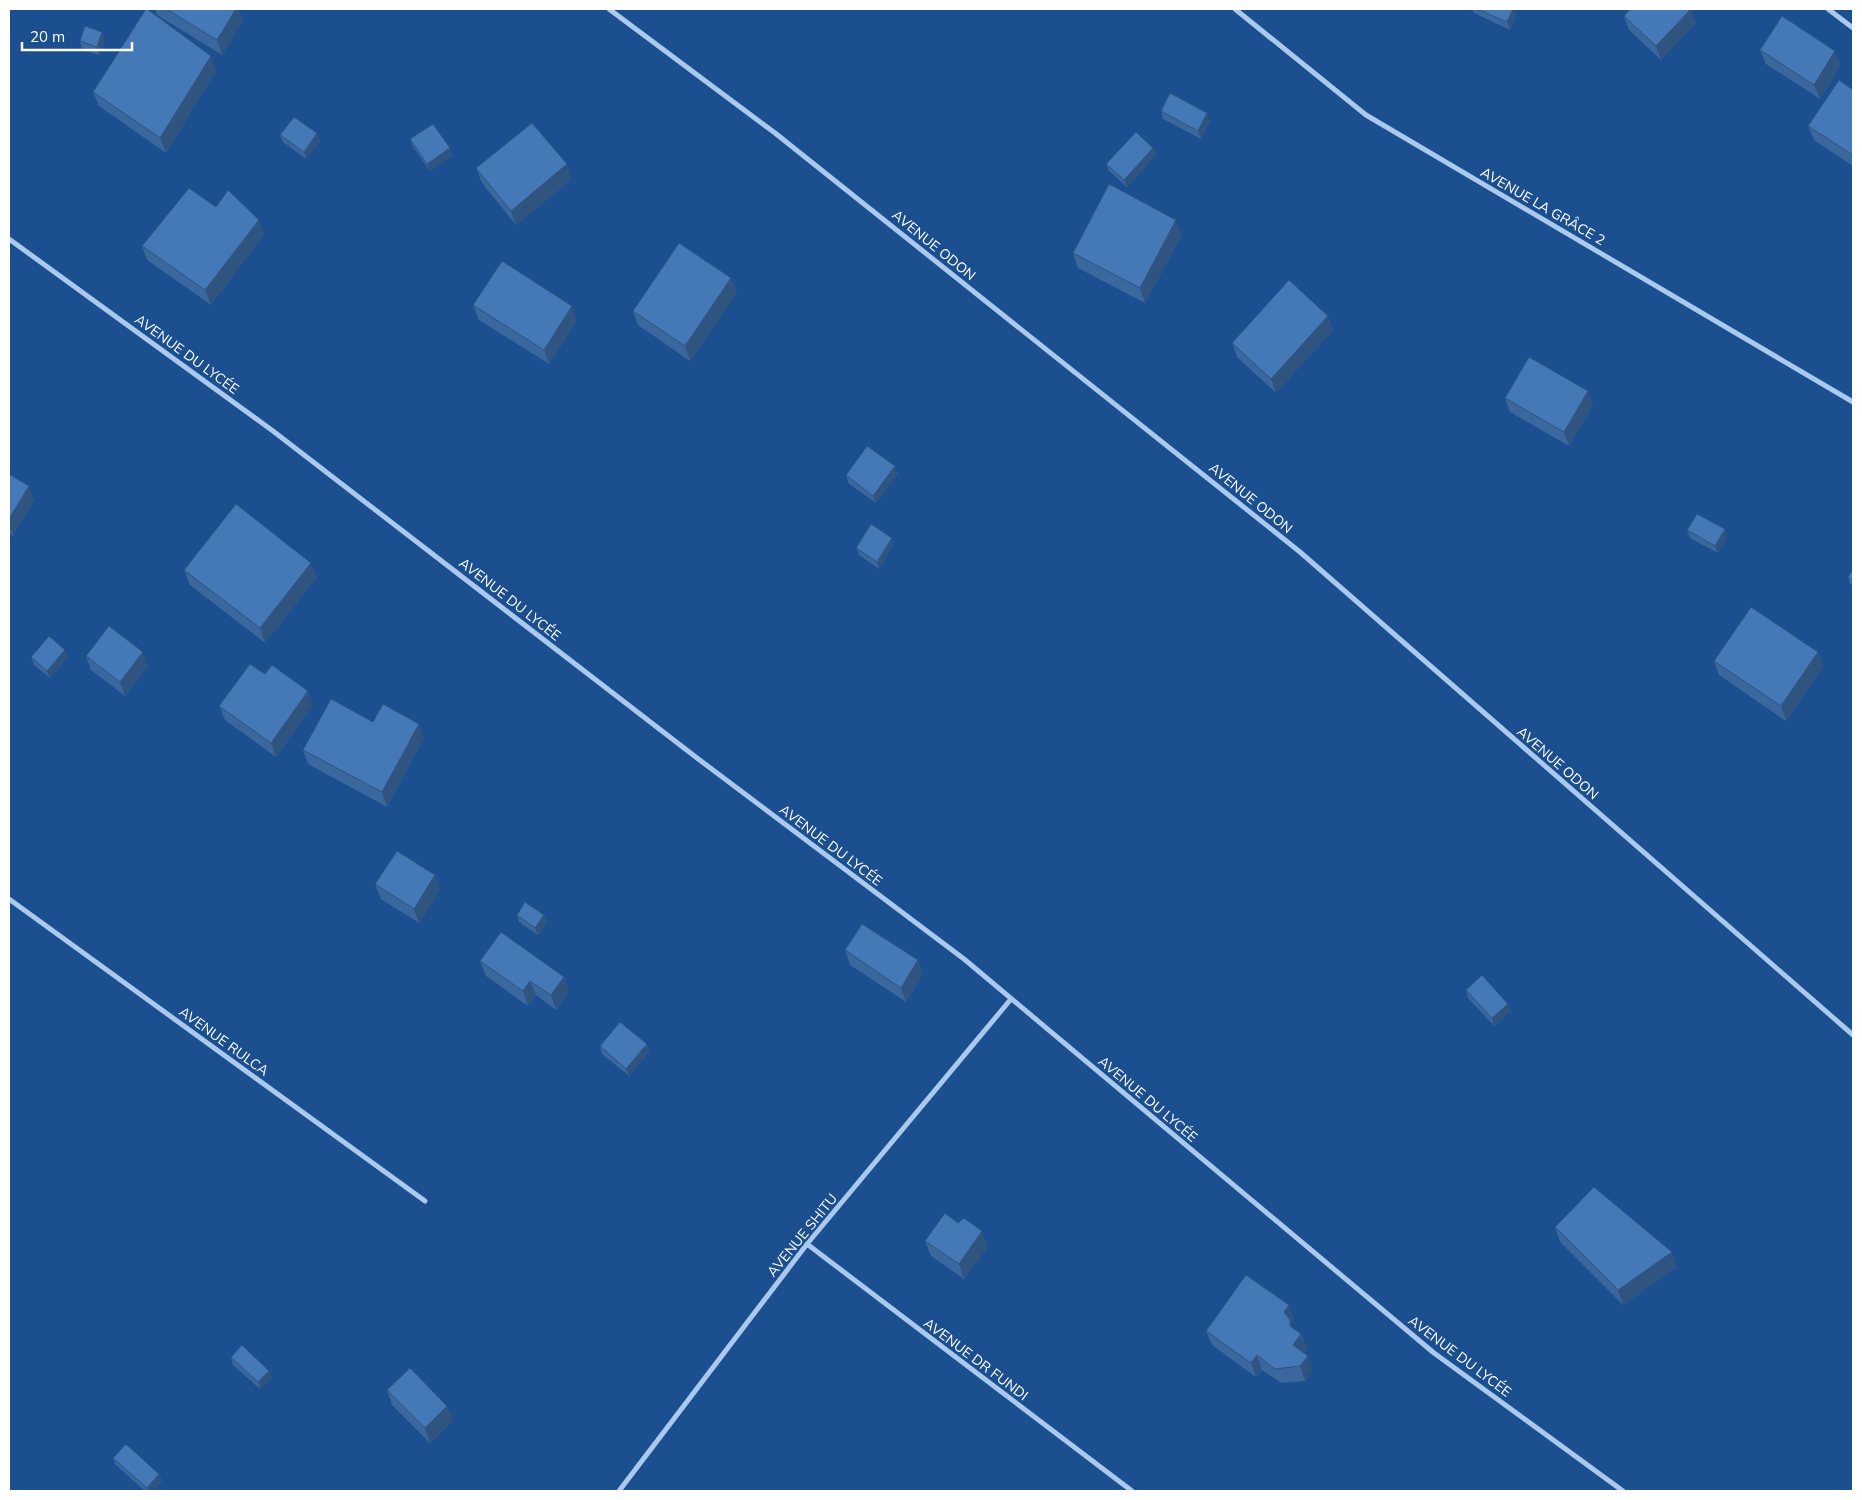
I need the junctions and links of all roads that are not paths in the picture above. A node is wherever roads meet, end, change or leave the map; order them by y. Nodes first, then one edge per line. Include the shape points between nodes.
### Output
1 (609, 9) edge
2 (1235, 9) edge
3 (1828, 9) edge
4 (1853, 28) edge
5 (9, 239) edge
6 (1853, 402) edge
7 (9, 900) edge
8 (1011, 998) junction
9 (1853, 1035) edge
10 (425, 1201) dead end
11 (808, 1244) junction
12 (619, 1491) edge
13 (1132, 1491) edge
14 (1623, 1491) edge

1 - 9 street, AVENUE ODON via 775,133 1300,552
2 - 6 street, AVENUE LA GRÂCE 2 via 1366,115
3 - 4 street
5 - 8 street, AVENUE DU LYCÉE via 273,431
7 - 10 street, AVENUE RULCA
8 - 11 street, AVENUE SHITU
8 - 14 street, AVENUE DU LYCÉE via 1434,1353
11 - 12 street, AVENUE SHITU
11 - 13 street, AVENUE DR FUNDI

